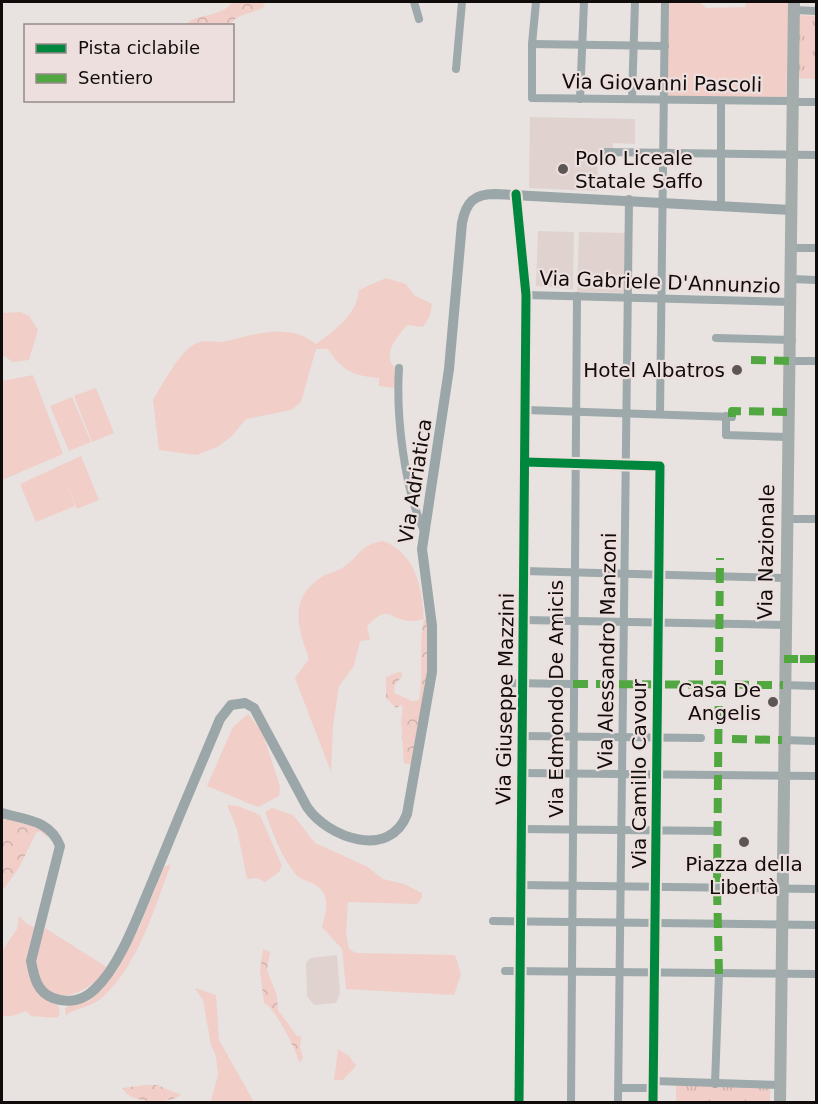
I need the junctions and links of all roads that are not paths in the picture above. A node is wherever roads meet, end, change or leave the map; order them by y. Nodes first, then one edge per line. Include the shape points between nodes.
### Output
1 (414, 2) edge
2 (462, 2) edge
3 (536, 2) edge
4 (584, 2) edge
5 (634, 2) edge
6 (665, 2) edge
7 (794, 6) edge
8 (816, 11) edge
9 (419, 19) dead end
10 (532, 44) junction
11 (580, 45) junction
12 (632, 46) junction
13 (665, 46) junction
14 (456, 69) dead end
15 (580, 99) junction
16 (632, 99) junction
17 (665, 100) junction
18 (722, 101) junction
19 (792, 102) junction
20 (816, 102) edge
21 (603, 152) dead end
22 (664, 153) junction
23 (721, 154) junction
24 (791, 155) junction
25 (816, 155) edge
26 (516, 195) junction
27 (629, 200) junction
28 (663, 201) junction
29 (721, 205) junction
30 (792, 210) junction
31 (792, 248) junction
32 (816, 248) edge
33 (792, 279) junction
34 (816, 280) edge
35 (526, 295) junction
36 (576, 297) junction
37 (628, 298) junction
38 (661, 299) junction
39 (792, 302) junction
40 (716, 338) dead end
41 (792, 340) junction
42 (790, 361) junction
43 (816, 361) edge
44 (399, 368) dead end
45 (525, 410) junction
46 (575, 411) junction
47 (627, 413) junction
48 (660, 414) junction
49 (787, 437) junction
50 (525, 462) junction
51 (575, 464) junction
52 (626, 466) junction
53 (786, 519) junction
54 (816, 519) edge
55 (424, 533) junction
56 (524, 571) junction
57 (574, 572) junction
58 (625, 574) junction
59 (659, 574) junction
60 (785, 578) junction
61 (524, 620) junction
62 (573, 621) junction
63 (624, 622) junction
64 (658, 622) junction
65 (784, 625) junction
66 (505, 683) dead end
67 (523, 683) junction
68 (573, 684) junction
69 (783, 686) junction
70 (816, 686) edge
71 (522, 736) junction
72 (572, 737) junction
73 (623, 737) junction
74 (657, 738) junction
75 (701, 738) dead end
76 (783, 740) junction
77 (816, 741) edge
78 (522, 773) junction
79 (572, 774) junction
80 (622, 774) junction
81 (657, 774) junction
82 (782, 776) junction
83 (816, 776) edge
84 (2, 813) edge
85 (521, 829) junction
86 (572, 830) junction
87 (622, 830) junction
88 (656, 831) junction
89 (717, 831) dead end
90 (521, 885) junction
91 (572, 886) junction
92 (621, 887) junction
93 (656, 887) junction
94 (782, 888) junction
95 (816, 889) edge
96 (494, 921) dead end
97 (520, 922) junction
98 (572, 922) junction
99 (621, 923) junction
100 (656, 923) junction
101 (782, 924) junction
102 (816, 925) edge
103 (505, 971) dead end
104 (520, 971) junction
105 (572, 971) junction
106 (620, 972) junction
107 (655, 973) junction
108 (719, 974) junction
109 (781, 974) junction
110 (816, 974) edge
111 (716, 1084) junction
112 (654, 1085) junction
113 (780, 1085) junction
114 (619, 1088) junction
115 (519, 1102) edge
116 (571, 1102) edge
117 (618, 1102) edge
118 (653, 1102) edge
119 (780, 1102) edge

1 - 9 street
2 - 14 street
3 - 10 street
4 - 11 street
5 - 12 street
6 - 13 street
7 - 8 street
7 - 19 main road, Via Nazionale
10 - 11 street
10 - 15 street, Via Giovanni Pascoli via 532,98
11 - 12 street
11 - 15 street
12 - 13 street
12 - 16 street
13 - 17 street
15 - 16 street, Via Giovanni Pascoli
16 - 17 street, Via Giovanni Pascoli
17 - 18 street, Via Giovanni Pascoli
17 - 22 street
18 - 19 street, Via Giovanni Pascoli
18 - 23 street
19 - 20 street, Via Giovanni Pascoli
19 - 24 main road, Via Nazionale
21 - 22 street
22 - 23 street
22 - 28 street
23 - 24 street
23 - 29 street
24 - 25 street
24 - 30 main road, Via Nazionale
26 - 27 main road, Via Adriatica
26 - 35 street, Via Giuseppe Mazzini
26 - 55 main road, Via Adriatica via 476,196 463,215 446,393
27 - 28 main road, Via Adriatica
27 - 37 street, Via Alessandro Manzoni
28 - 29 main road, Via Adriatica
28 - 38 street
29 - 30 main road, Via Adriatica
30 - 31 main road, Via Nazionale
31 - 32 street
31 - 33 main road, Via Nazionale
33 - 34 street
33 - 39 main road, Via Nazionale
35 - 36 street, Via Gabriele D'Annunzio
35 - 45 street, Via Giuseppe Mazzini
36 - 37 street, Via Gabriele D'Annunzio
36 - 46 street, Via Edmondo De Amicis
37 - 38 street, Via Gabriele D'Annunzio
37 - 47 street, Via Alessandro Manzoni
38 - 39 street, Via Gabriele D'Annunzio
38 - 48 street
39 - 41 main road, Via Nazionale
40 - 41 street
41 - 42 main road, Via Nazionale
42 - 43 street
42 - 49 main road, Via Nazionale
44 - 55 street via 407,472
45 - 46 street
45 - 50 street, Via Giuseppe Mazzini
46 - 47 street
46 - 51 street, Via Edmondo De Amicis
47 - 48 street
47 - 52 street, Via Alessandro Manzoni
48 - 49 street via 729,417 726,435
49 - 53 main road, Via Nazionale
50 - 51 street
50 - 56 street, Via Giuseppe Mazzini
51 - 52 street
51 - 57 street, Via Edmondo De Amicis
52 - 58 street, Via Alessandro Manzoni
52 - 59 street, Via Camillo Cavour via 660,466
53 - 54 street
53 - 60 main road, Via Nazionale
55 - 84 main road, Via Adriatica via 422,559 432,626 431,677 407,814 393,834 381,840 363,840 325,825 307,807 254,708 245,703 234,704 221,716 128,936 105,979 82,999 69,1001 54,999 43,992 33,977 31,961 60,846 55,833 37,823
56 - 57 street
56 - 61 street, Via Giuseppe Mazzini
57 - 58 street
57 - 62 street, Via Edmondo De Amicis
58 - 59 street
58 - 63 street, Via Alessandro Manzoni
59 - 60 street
59 - 64 street, Via Camillo Cavour
60 - 65 main road, Via Nazionale
61 - 62 street
61 - 67 street, Via Giuseppe Mazzini
62 - 63 street
62 - 68 street, Via Edmondo De Amicis
63 - 64 street
63 - 73 street, Via Alessandro Manzoni
64 - 65 street
64 - 74 street, Via Camillo Cavour
65 - 69 main road, Via Nazionale
66 - 67 street
67 - 68 street
67 - 71 street, Via Giuseppe Mazzini
68 - 72 street, Via Edmondo De Amicis
69 - 70 street
69 - 76 main road, Via Nazionale
71 - 72 street
71 - 78 street, Via Giuseppe Mazzini
72 - 73 street
72 - 79 street, Via Edmondo De Amicis
73 - 74 street
73 - 80 street, Via Alessandro Manzoni
74 - 75 street
74 - 81 street, Via Camillo Cavour
76 - 77 street
76 - 82 main road, Via Nazionale
78 - 79 street
78 - 85 street, Via Giuseppe Mazzini
79 - 80 street
79 - 86 street, Via Edmondo De Amicis
80 - 81 street
80 - 87 street, Via Alessandro Manzoni
81 - 82 street
81 - 88 street, Via Camillo Cavour
82 - 83 street
82 - 94 main road, Via Nazionale
85 - 86 street
85 - 90 street, Via Giuseppe Mazzini
86 - 87 street
86 - 91 street, Via Edmondo De Amicis
87 - 88 street
87 - 92 street, Via Alessandro Manzoni
88 - 89 street
88 - 93 street, Via Camillo Cavour
90 - 91 street
90 - 97 street, Via Giuseppe Mazzini
91 - 92 street
91 - 98 street, Via Edmondo De Amicis
92 - 93 street
92 - 99 street, Via Alessandro Manzoni
93 - 94 street
93 - 100 street, Via Camillo Cavour
94 - 95 street
94 - 101 main road, Via Nazionale
96 - 97 street
97 - 98 street
97 - 104 street, Via Giuseppe Mazzini
98 - 99 street
98 - 105 street, Via Edmondo De Amicis
99 - 100 street
99 - 106 street, Via Alessandro Manzoni
100 - 101 street
100 - 107 street, Via Camillo Cavour
101 - 102 street
101 - 109 main road, Via Nazionale
103 - 104 street
104 - 105 street
104 - 115 street, Via Giuseppe Mazzini
105 - 106 street
105 - 116 street, Via Edmondo De Amicis
106 - 107 street
106 - 114 street, Via Alessandro Manzoni
107 - 108 street
107 - 112 street, Via Camillo Cavour
108 - 109 street
108 - 111 street
109 - 110 street
109 - 113 main road, Via Nazionale
111 - 112 street
111 - 113 street
112 - 114 street
112 - 118 street, Via Camillo Cavour
113 - 119 main road, Via Nazionale
114 - 117 street, Via Alessandro Manzoni

